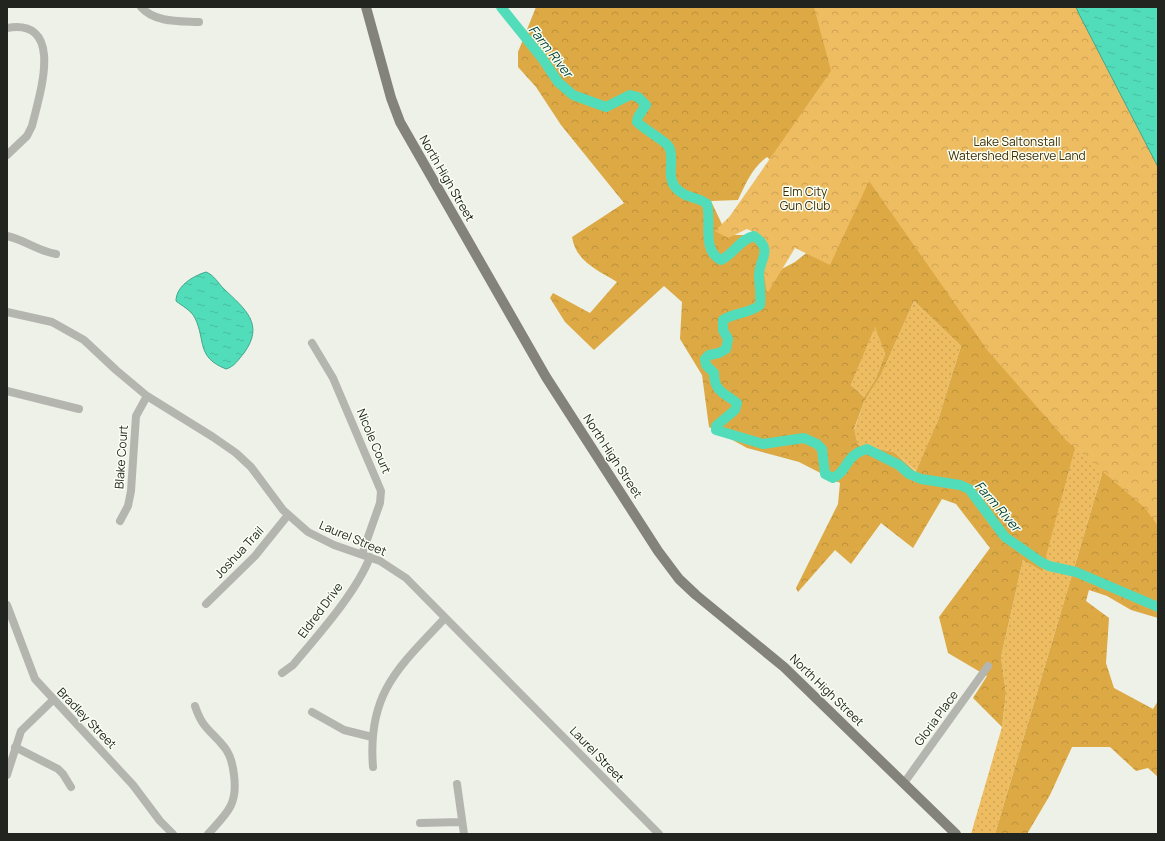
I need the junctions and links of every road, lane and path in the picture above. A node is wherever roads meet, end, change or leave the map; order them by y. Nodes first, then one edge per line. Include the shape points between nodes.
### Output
1 (141, 7) edge
2 (366, 7) edge
3 (199, 22) dead end
4 (7, 28) edge
5 (7, 155) edge
6 (7, 236) edge
7 (56, 254) dead end
8 (7, 312) edge
9 (312, 343) dead end
10 (7, 391) edge
11 (147, 396) junction
12 (79, 409) dead end
13 (288, 515) junction
14 (120, 521) dead end
15 (362, 554) junction
16 (370, 557) junction
17 (206, 604) dead end
18 (7, 605) edge
19 (445, 618) junction
20 (988, 666) dead end
21 (282, 673) dead end
22 (53, 700) junction
23 (195, 706) dead end
24 (312, 712) dead end
25 (372, 737) junction
26 (15, 747) junction
27 (373, 767) dead end
28 (7, 775) edge
29 (904, 783) junction
30 (457, 784) dead end
31 (71, 787) dead end
32 (461, 822) junction
33 (420, 823) dead end
34 (172, 834) edge
35 (208, 834) edge
36 (464, 834) edge
37 (659, 834) edge
38 (956, 834) edge

1 - 3 street via 161,19
2 - 29 main road, North High Street via 391,98 406,133 546,377 658,551 691,591 784,667
4 - 5 street via 22,27 32,31 41,42 46,56 32,126 27,136
6 - 7 street via 39,250
8 - 11 street, Laurel Street via 43,320 84,340
9 - 15 street, Nicole Court via 336,384 381,490 380,503
10 - 12 street
11 - 13 street, Laurel Street via 236,453 255,472
11 - 14 street, Blake Court via 136,416 131,491 128,506
13 - 15 street, Laurel Street via 316,537
13 - 17 street, Joshua Trail via 255,556
15 - 16 street, Laurel Street
16 - 19 street, Laurel Street via 406,578
16 - 21 street, Eldred Drive via 343,601 296,661
18 - 22 street, Bradley Street via 31,671
19 - 25 street via 407,656 390,681 377,712
19 - 37 street, Laurel Street
20 - 29 street, Gloria Place
22 - 26 street via 21,732
22 - 34 street, Bradley Street via 133,784
23 - 35 street via 200,722 229,755 235,783 232,805
24 - 25 street via 344,730
25 - 27 street
26 - 28 street
26 - 31 street via 58,770
29 - 38 main road, North High Street
30 - 32 street
32 - 33 street
32 - 36 street

